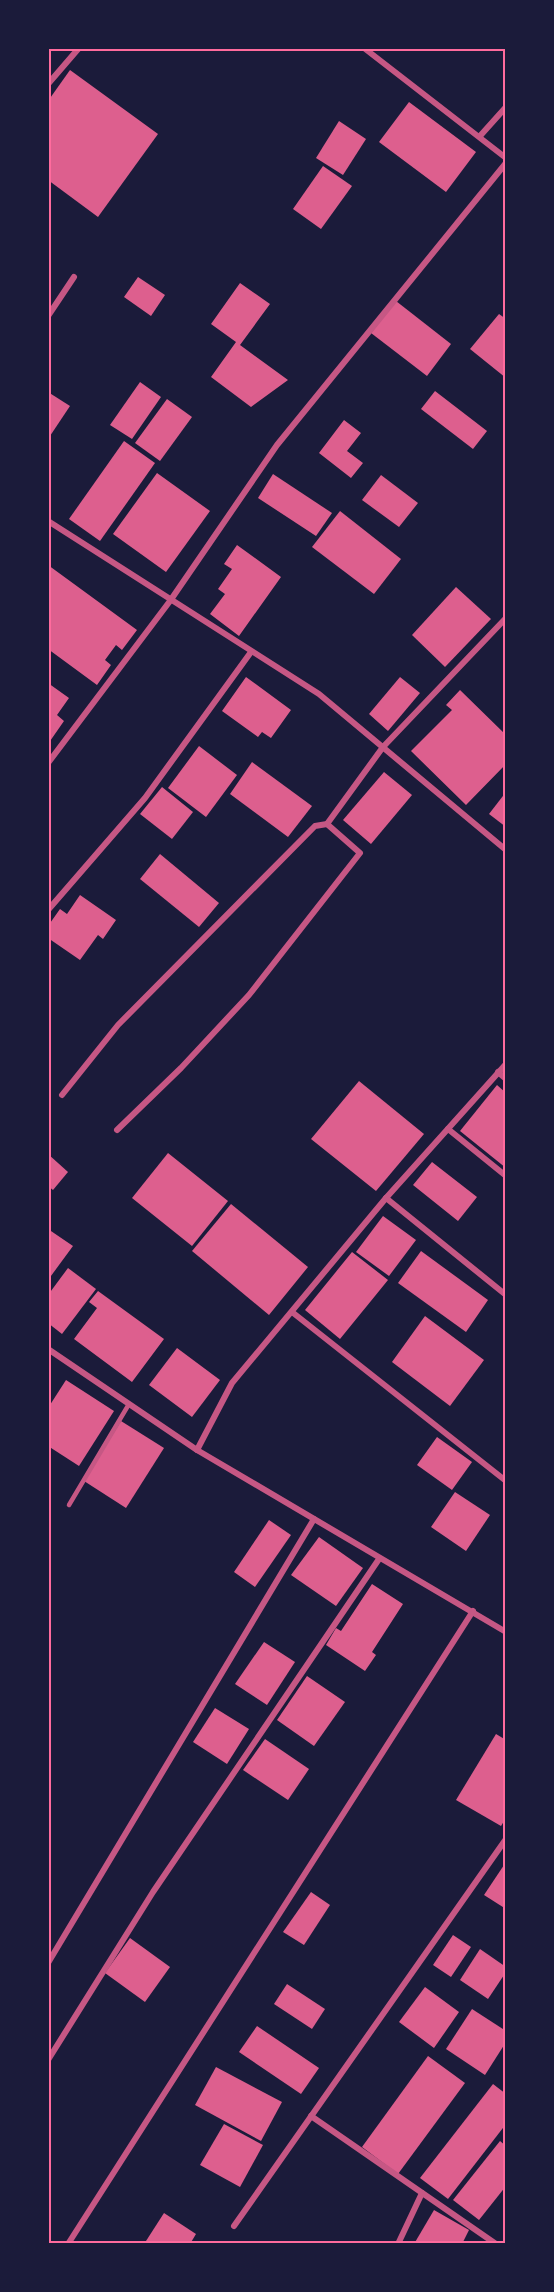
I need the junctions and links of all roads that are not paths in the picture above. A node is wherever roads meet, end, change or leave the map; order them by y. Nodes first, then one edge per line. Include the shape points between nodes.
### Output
1 (79, 48) edge
2 (364, 48) edge
3 (48, 84) edge
4 (506, 107) edge
5 (480, 136) junction
6 (506, 158) edge
7 (506, 163) edge
8 (74, 277) dead end
9 (48, 316) edge
10 (48, 521) edge
11 (170, 601) junction
12 (506, 618) edge
13 (251, 652) junction
14 (383, 747) junction
15 (48, 763) edge
16 (327, 824) junction
17 (506, 850) edge
18 (48, 910) edge
19 (506, 1064) edge
20 (498, 1072) junction
21 (506, 1079) edge
22 (62, 1095) dead end
23 (448, 1129) junction
24 (117, 1130) dead end
25 (506, 1176) edge
26 (386, 1198) junction
27 (506, 1295) edge
28 (291, 1312) junction
29 (48, 1349) edge
30 (129, 1404) junction
31 (197, 1450) junction
32 (506, 1481) edge
33 (69, 1505) dead end
34 (314, 1519) junction
35 (379, 1559) junction
36 (473, 1611) junction
37 (506, 1632) edge
38 (506, 1839) edge
39 (48, 1963) edge
40 (48, 2060) edge
41 (311, 2116) junction
42 (422, 2193) junction
43 (234, 2226) dead end
44 (68, 2244) edge
45 (398, 2244) edge
46 (496, 2244) edge

1 - 3 street
2 - 5 street
4 - 5 street
5 - 6 street
7 - 11 street via 277,445
8 - 9 street
10 - 11 street
11 - 13 street
11 - 15 street
12 - 14 street
13 - 14 street via 319,694
13 - 18 street via 145,798
14 - 16 street
14 - 17 street
16 - 22 street via 315,826 118,1025
16 - 24 street via 360,853 249,995
19 - 20 street
20 - 21 street
20 - 23 street
23 - 25 street
23 - 26 street
26 - 27 street
26 - 28 street
28 - 31 street via 232,1383
28 - 32 street
29 - 30 street
30 - 31 street
30 - 33 lane
31 - 34 street
34 - 35 street
34 - 39 street
35 - 36 street
35 - 40 street via 153,1892
36 - 37 street
36 - 44 street
38 - 41 street
41 - 42 street
41 - 43 street
42 - 45 street
42 - 46 street

